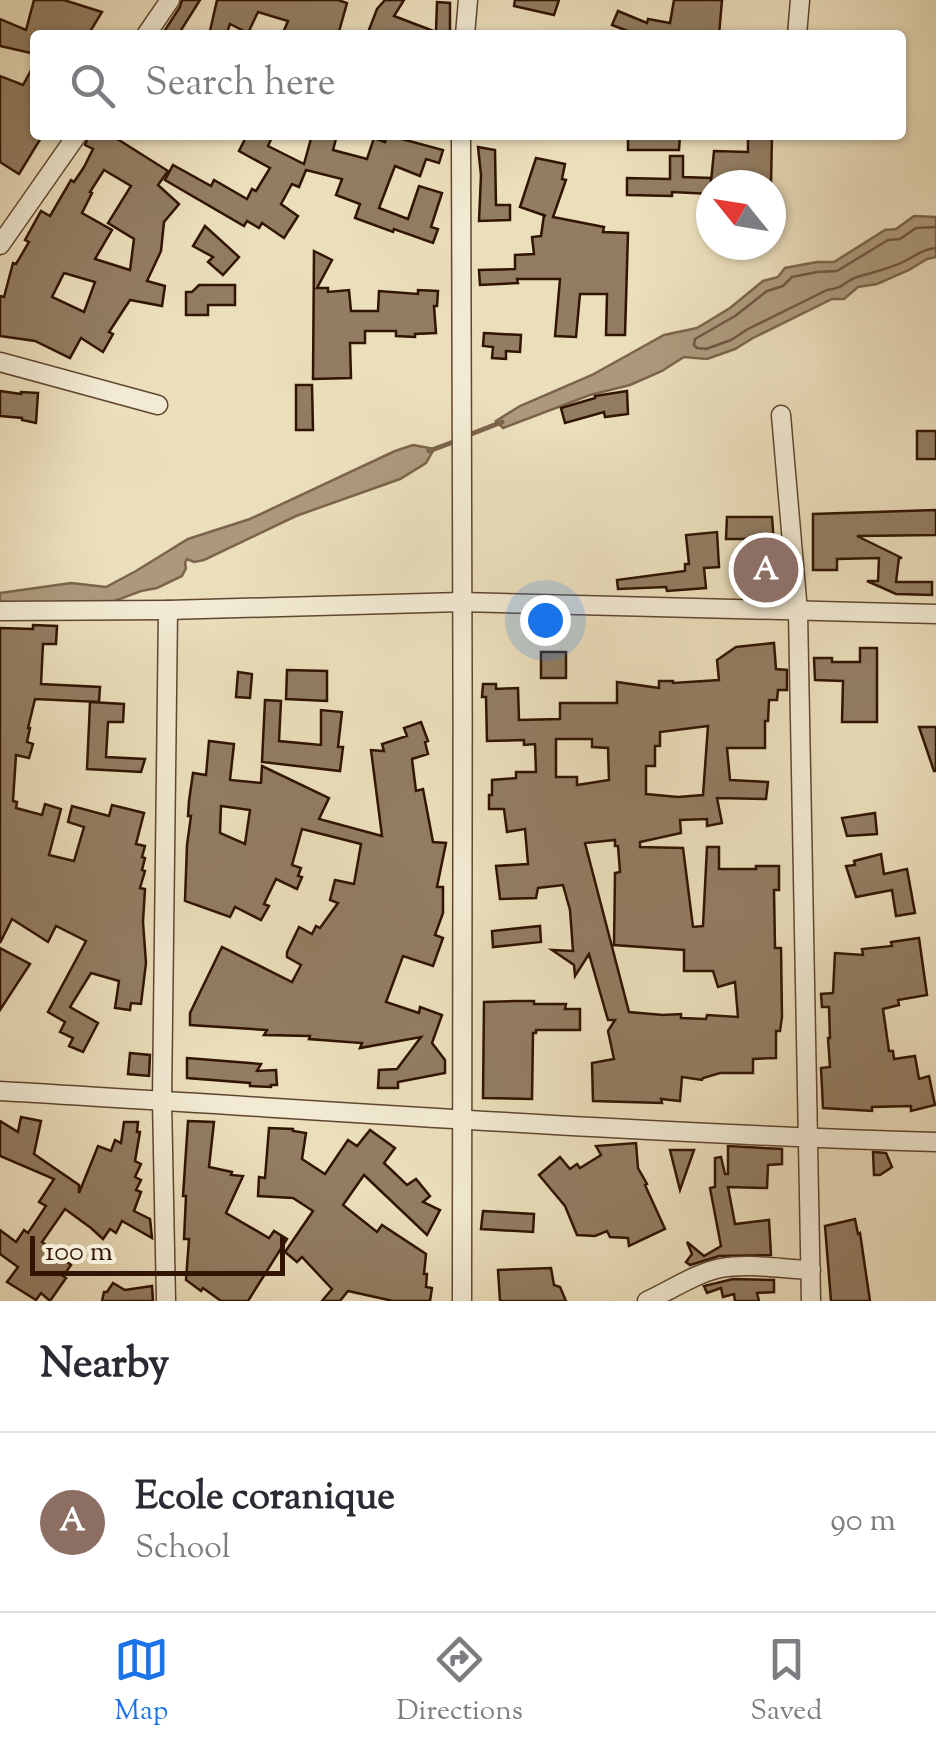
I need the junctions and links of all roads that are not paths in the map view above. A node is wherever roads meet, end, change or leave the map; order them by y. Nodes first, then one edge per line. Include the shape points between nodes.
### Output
1 (170, 0) edge
2 (468, 0) edge
3 (800, 0) edge
4 (149, 30) edge
5 (465, 30) edge
6 (797, 30) edge
7 (73, 140) edge
8 (461, 140) edge
9 (0, 244) edge
10 (0, 362) edge
11 (158, 406) dead end
12 (781, 415) dead end
13 (461, 602) junction
14 (168, 610) junction
15 (0, 611) edge
16 (798, 612) junction
17 (936, 614) edge
18 (0, 1091) edge
19 (162, 1100) junction
20 (462, 1121) junction
21 (809, 1138) junction
22 (936, 1142) edge
23 (811, 1270) junction
24 (166, 1301) edge
25 (462, 1301) edge
26 (647, 1301) edge
27 (811, 1301) edge

1 - 4 street
2 - 5 street
3 - 6 street
7 - 9 street
8 - 13 street
10 - 11 street
12 - 16 street
13 - 14 street
13 - 16 street
13 - 20 street
14 - 15 street
14 - 19 street
16 - 17 street
16 - 21 street
18 - 19 street
19 - 20 street
19 - 24 street
20 - 21 street
20 - 25 street
21 - 22 street
21 - 23 street
23 - 26 street via 724,1268
23 - 27 street

